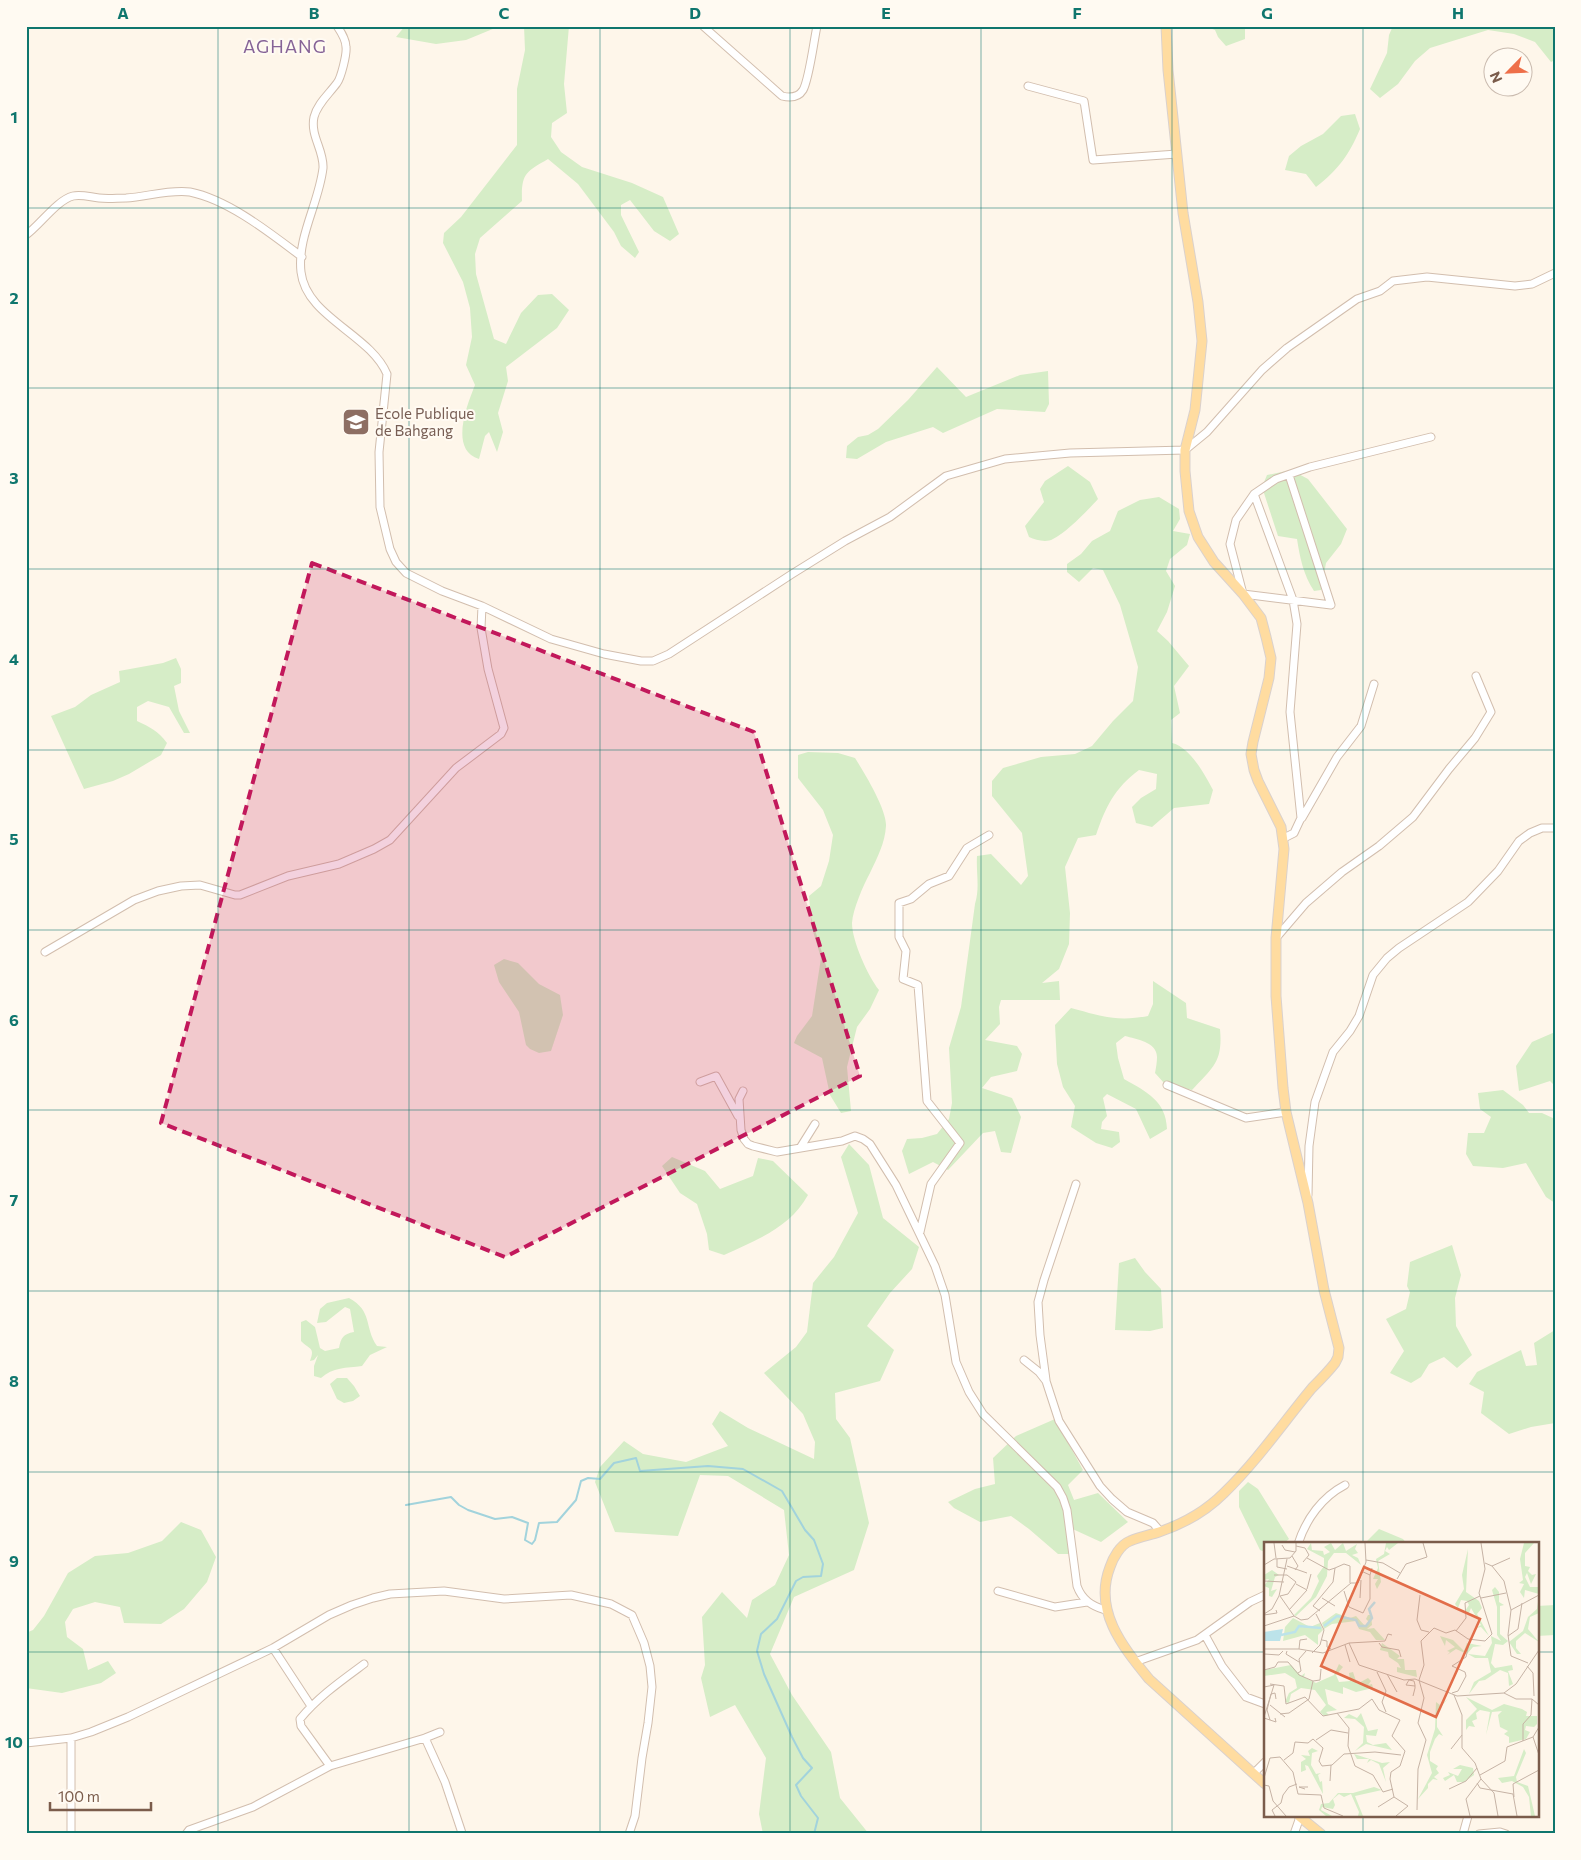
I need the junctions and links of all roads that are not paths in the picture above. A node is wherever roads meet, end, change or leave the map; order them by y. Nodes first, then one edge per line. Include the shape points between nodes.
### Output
1 (337, 26) edge
2 (703, 26) edge
3 (817, 26) edge
4 (1166, 26) edge
5 (1028, 86) dead end
6 (1177, 154) junction
7 (26, 235) edge
8 (302, 257) junction
9 (1555, 274) edge
10 (1431, 437) dead end
11 (1185, 450) junction
12 (1289, 475) junction
13 (1254, 494) junction
14 (1243, 594) junction
15 (1293, 600) junction
16 (482, 606) junction
17 (1476, 676) dead end
18 (1374, 684) dead end
19 (1301, 818) junction
20 (1555, 828) edge
21 (989, 835) dead end
22 (1284, 838) junction
23 (1276, 938) junction
24 (44, 952) dead end
25 (700, 1082) dead end
26 (1167, 1085) dead end
27 (743, 1091) dead end
28 (1286, 1112) junction
29 (740, 1118) junction
30 (815, 1124) dead end
31 (800, 1148) junction
32 (1076, 1184) dead end
33 (1308, 1203) junction
34 (920, 1232) junction
35 (1024, 1360) dead end
36 (1046, 1381) junction
37 (1346, 1485) dead end
38 (1160, 1531) junction
39 (1299, 1542) edge
40 (998, 1590) dead end
41 (1264, 1595) edge
42 (1087, 1602) junction
43 (1106, 1610) junction
44 (1205, 1635) junction
45 (272, 1648) junction
46 (1135, 1662) junction
47 (364, 1664) dead end
48 (1264, 1704) edge
49 (311, 1706) junction
50 (440, 1732) dead end
51 (71, 1738) junction
52 (425, 1738) junction
53 (26, 1743) edge
54 (1264, 1763) edge
55 (330, 1766) junction
56 (1254, 1774) junction
57 (1264, 1783) edge
58 (1299, 1818) edge
59 (1300, 1818) edge
60 (1467, 1818) edge
61 (462, 1833) edge
62 (71, 1834) edge
63 (186, 1834) edge
64 (629, 1834) edge
65 (1294, 1834) edge
66 (1321, 1834) edge
67 (1463, 1834) edge
68 (1479, 1834) edge
69 (1506, 1834) edge

1 - 8 street via 346,47 339,81 314,115 312,129 323,168
2 - 3 street via 788,98 795,97 804,89
4 - 6 main road
5 - 6 street via 1084,101 1093,160
6 - 11 main road via 1202,341 1195,410
7 - 8 street via 72,196 127,198 189,192 208,198 261,226
8 - 16 street via 301,272 311,298 368,348 387,374 380,452 380,507 396,562 406,573
9 - 11 street via 1532,284 1515,286 1426,277 1393,281 1380,291 1357,299 1287,348 1262,370 1207,432
10 - 12 street
11 - 14 main road via 1189,511 1198,537 1214,562
11 - 16 street via 1070,453 1005,459 946,476 890,517 653,661 604,654 551,639
12 - 13 street via 1276,479
12 - 15 street via 1331,605
13 - 14 street via 1236,520 1230,544
13 - 15 street
14 - 15 street
14 - 22 main road via 1261,618 1271,658 1253,742 1254,770
15 - 19 street via 1297,624 1290,712
16 - 24 street via 481,628 488,669 504,728 501,734 456,768 390,840 340,864 288,876 240,895 200,884 158,891 134,900
17 - 23 street via 1491,712 1475,738 1413,817 1306,903
18 - 19 street via 1361,726 1337,757
19 - 22 street via 1294,833
20 - 33 street via 1542,828 1519,841 1498,871 1468,902 1399,948 1374,975 1359,1016 1333,1052 1314,1102
21 - 34 street via 967,848 949,876 899,903 899,937 906,951 903,979 918,985 927,1101 960,1143 931,1184
22 - 23 main road
23 - 28 main road via 1277,1030
25 - 29 street via 716,1076
26 - 28 street via 1246,1118
27 - 29 street via 739,1099
28 - 33 main road
29 - 31 street via 748,1144 777,1152
30 - 31 street
31 - 34 street via 855,1136 863,1138 896,1185
32 - 36 street via 1038,1302
33 - 38 main road via 1324,1290 1339,1348 1338,1357 1224,1493 1200,1513
34 - 42 street via 941,1281 952,1344 962,1378 983,1414 1057,1487 1063,1498 1071,1536 1077,1586
35 - 36 street
36 - 38 street via 1059,1421 1100,1486 1127,1512 1153,1524
37 - 39 street via 1325,1498 1308,1520
38 - 43 main road via 1129,1541 1120,1548 1106,1576
40 - 42 street via 1055,1607
41 - 44 street
42 - 43 street
43 - 46 main road
44 - 46 street
44 - 48 street via 1222,1666 1246,1697
45 - 49 street
45 - 51 street via 128,1717
45 - 64 street via 352,1605 390,1594 444,1591 513,1599 571,1595 627,1611 644,1643 652,1687 635,1816
46 - 56 main road via 1161,1691
47 - 49 street
49 - 55 street via 300,1722
50 - 52 street
51 - 53 street
51 - 62 street
52 - 55 street
52 - 61 street via 445,1782
54 - 56 street
55 - 63 street via 253,1807 189,1830
56 - 57 main road
58 - 65 street
59 - 66 main road
60 - 67 street
68 - 69 street

